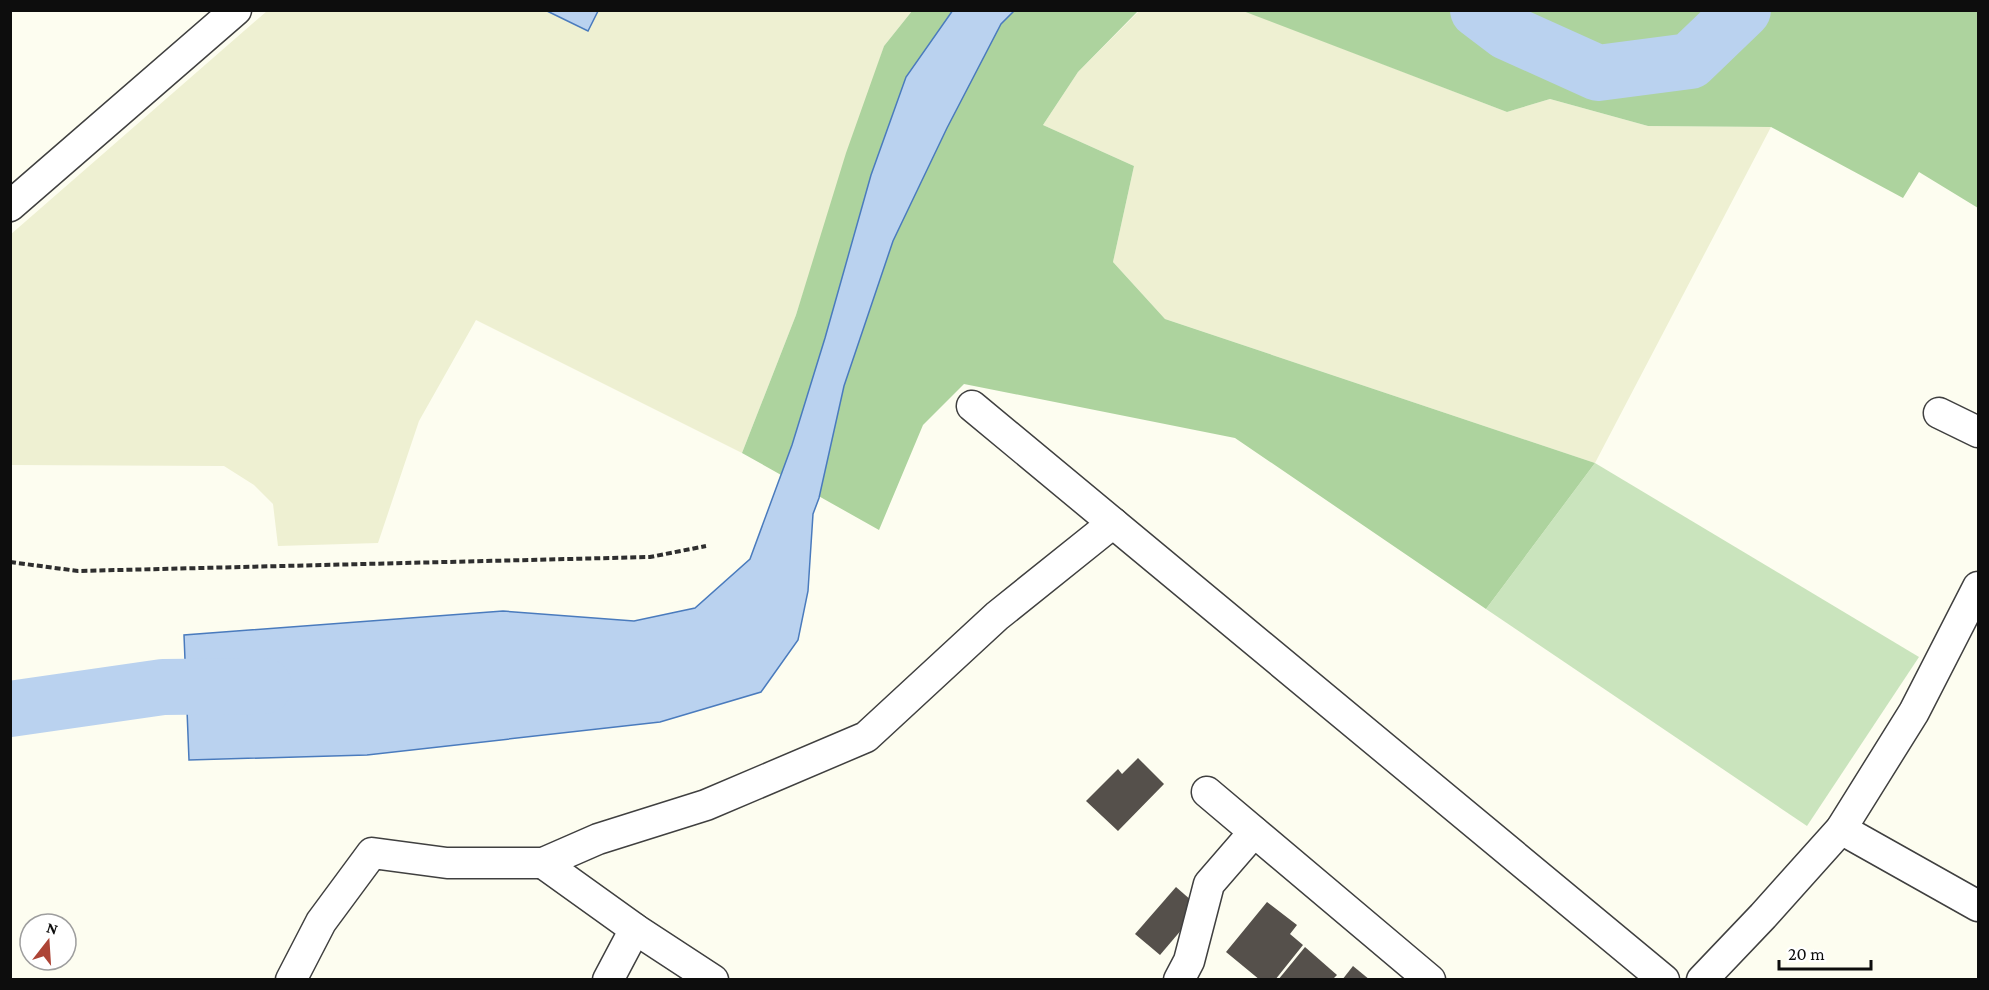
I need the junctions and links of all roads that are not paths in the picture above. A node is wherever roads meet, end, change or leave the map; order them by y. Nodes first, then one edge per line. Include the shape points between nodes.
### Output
1 (236, 10) edge
2 (10, 206) edge
3 (972, 406) dead end
4 (1939, 413) dead end
5 (1978, 432) edge
6 (1113, 523) junction
7 (1978, 587) edge
8 (1207, 792) dead end
9 (1841, 829) junction
10 (1254, 832) junction
11 (543, 862) junction
12 (1978, 906) edge
13 (635, 930) junction
14 (291, 980) edge
15 (608, 980) edge
16 (713, 980) edge
17 (1179, 980) edge
18 (1430, 980) edge
19 (1665, 980) edge
20 (1702, 980) edge

1 - 2 street
3 - 6 street
4 - 5 street
6 - 11 street via 997,616 866,737 706,805 598,839
6 - 19 street
7 - 9 street via 1914,712
8 - 10 street
9 - 12 street
9 - 20 street
10 - 17 street via 1209,884 1189,961
10 - 18 street
11 - 13 street
11 - 14 street via 447,863 372,853 321,922
13 - 15 street
13 - 16 street

